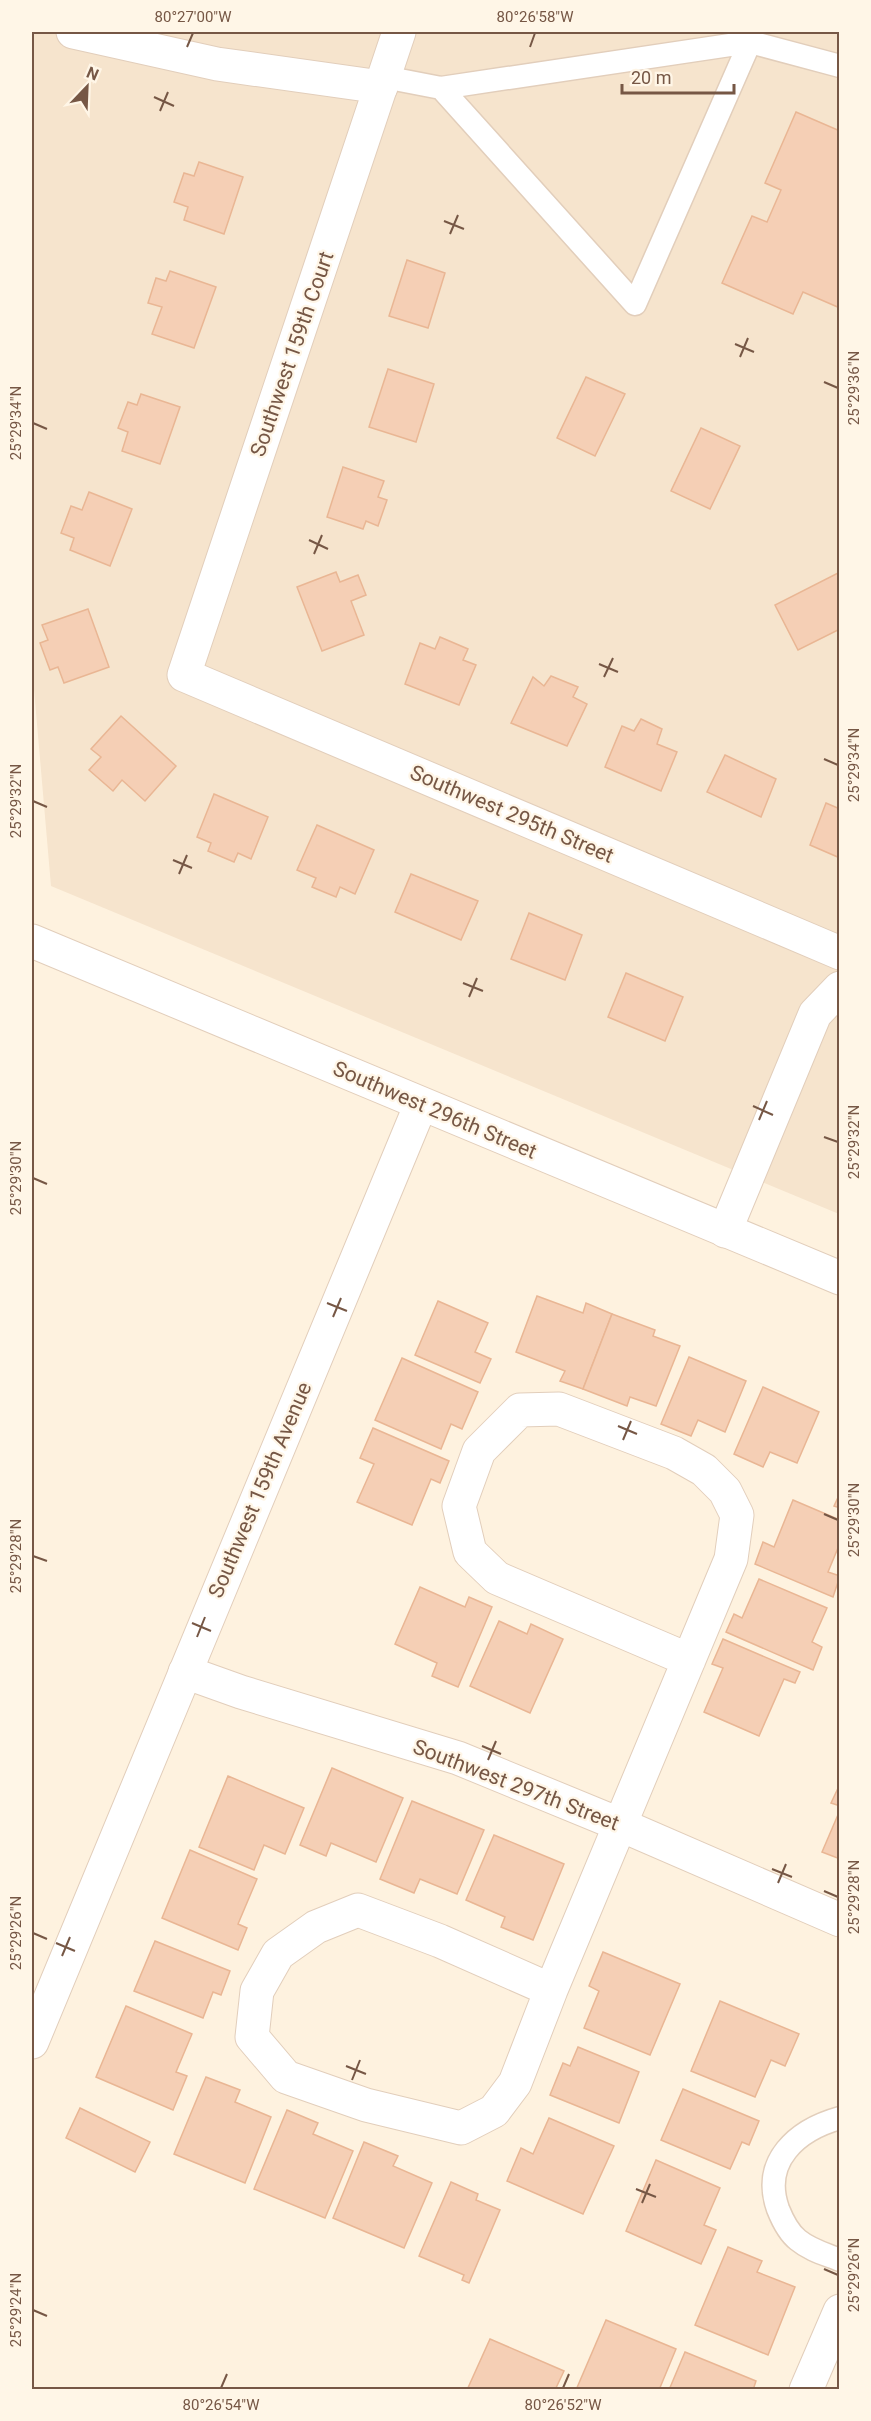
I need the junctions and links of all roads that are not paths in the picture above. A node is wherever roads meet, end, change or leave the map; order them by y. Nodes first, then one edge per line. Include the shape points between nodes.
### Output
1 (73, 32) edge
2 (399, 32) edge
3 (750, 42) junction
4 (840, 66) edge
5 (383, 82) junction
6 (441, 88) junction
7 (184, 675) joint
8 (32, 941) edge
9 (840, 953) edge
10 (840, 988) edge
11 (421, 1104) junction
12 (725, 1231) junction
13 (840, 1278) edge
14 (689, 1660) junction
15 (184, 1672) junction
16 (621, 1825) junction
17 (840, 1920) edge
18 (551, 1990) junction
19 (32, 2042) edge
20 (840, 2118) edge
21 (840, 2260) edge
22 (840, 2311) edge
23 (806, 2390) edge

1 - 5 street via 217,64
2 - 5 street, Southwest 159th Court
3 - 4 lane
3 - 6 lane
3 - 6 lane via 635,304
5 - 6 lane
5 - 7 street, Southwest 159th Court
7 - 9 street, Southwest 295th Street
8 - 11 street, Southwest 296th Street
10 - 12 street via 815,1014
11 - 12 street, Southwest 296th Street
11 - 15 street, Southwest 159th Avenue
12 - 13 street, Southwest 296th Street
14 - 14 street via 496,1578 470,1552 459,1506 479,1451 520,1410 559,1409 674,1453 704,1470 725,1491 737,1515 731,1559
14 - 16 street
15 - 16 street, Southwest 297th Street via 458,1758
15 - 19 street, Southwest 159th Avenue
16 - 17 street, Southwest 297th Street
16 - 18 street
18 - 18 street via 515,2083 494,2111 461,2128 366,2104 286,2078 252,2037 257,1991 278,1954 316,1927 358,1910
20 - 21 lane via 810,2129 784,2151 774,2179 781,2218 796,2239
22 - 23 street

